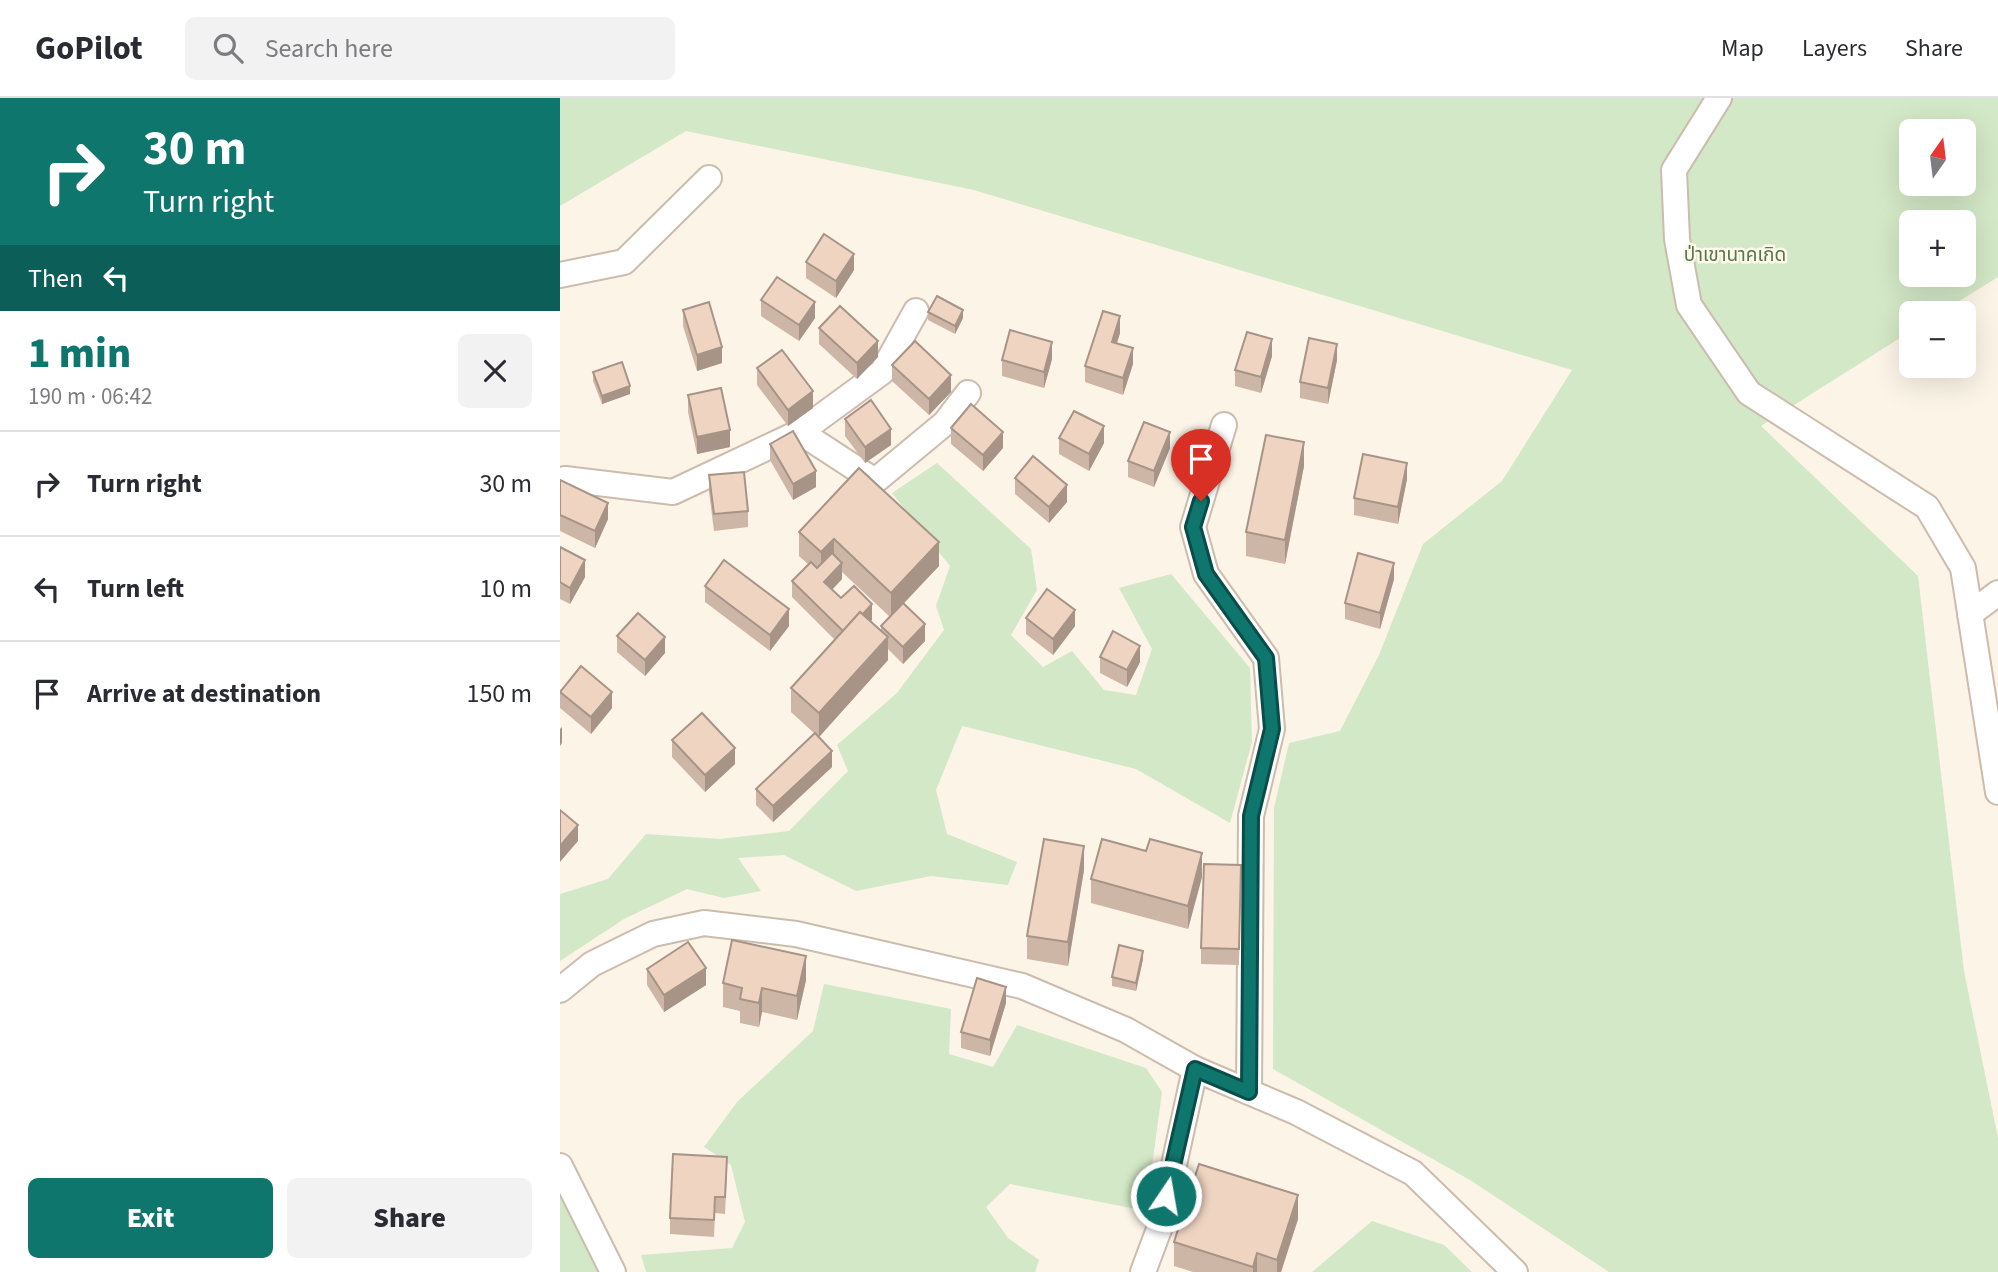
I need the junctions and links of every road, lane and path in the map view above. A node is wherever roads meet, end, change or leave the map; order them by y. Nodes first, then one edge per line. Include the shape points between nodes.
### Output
1 (1719, 98) edge
2 (709, 178) dead end
3 (560, 275) edge
4 (916, 311) dead end
5 (968, 393) dead end
6 (1224, 425) dead end
7 (800, 432) junction
8 (560, 487) edge
9 (1998, 593) edge
10 (1970, 614) junction
11 (1998, 792) edge
12 (560, 990) edge
13 (1195, 1069) junction
14 (1249, 1092) junction
15 (560, 1166) edge
16 (614, 1272) edge
17 (1143, 1272) edge
18 (1515, 1272) edge

1 - 10 street via 1674,170 1677,239 1689,305 1749,393 1927,507 1963,568
2 - 3 street via 624,262
4 - 7 street via 883,373
5 - 7 street via 944,423 875,481
6 - 14 street via 1193,527 1206,574 1266,658 1272,729 1251,816
7 - 8 street via 673,492 565,479
9 - 10 street
10 - 11 street
12 - 13 street via 592,964 653,934 704,923 796,933 1023,986 1126,1030
13 - 14 street
13 - 17 street via 1161,1224
14 - 18 street via 1413,1173
15 - 16 street

